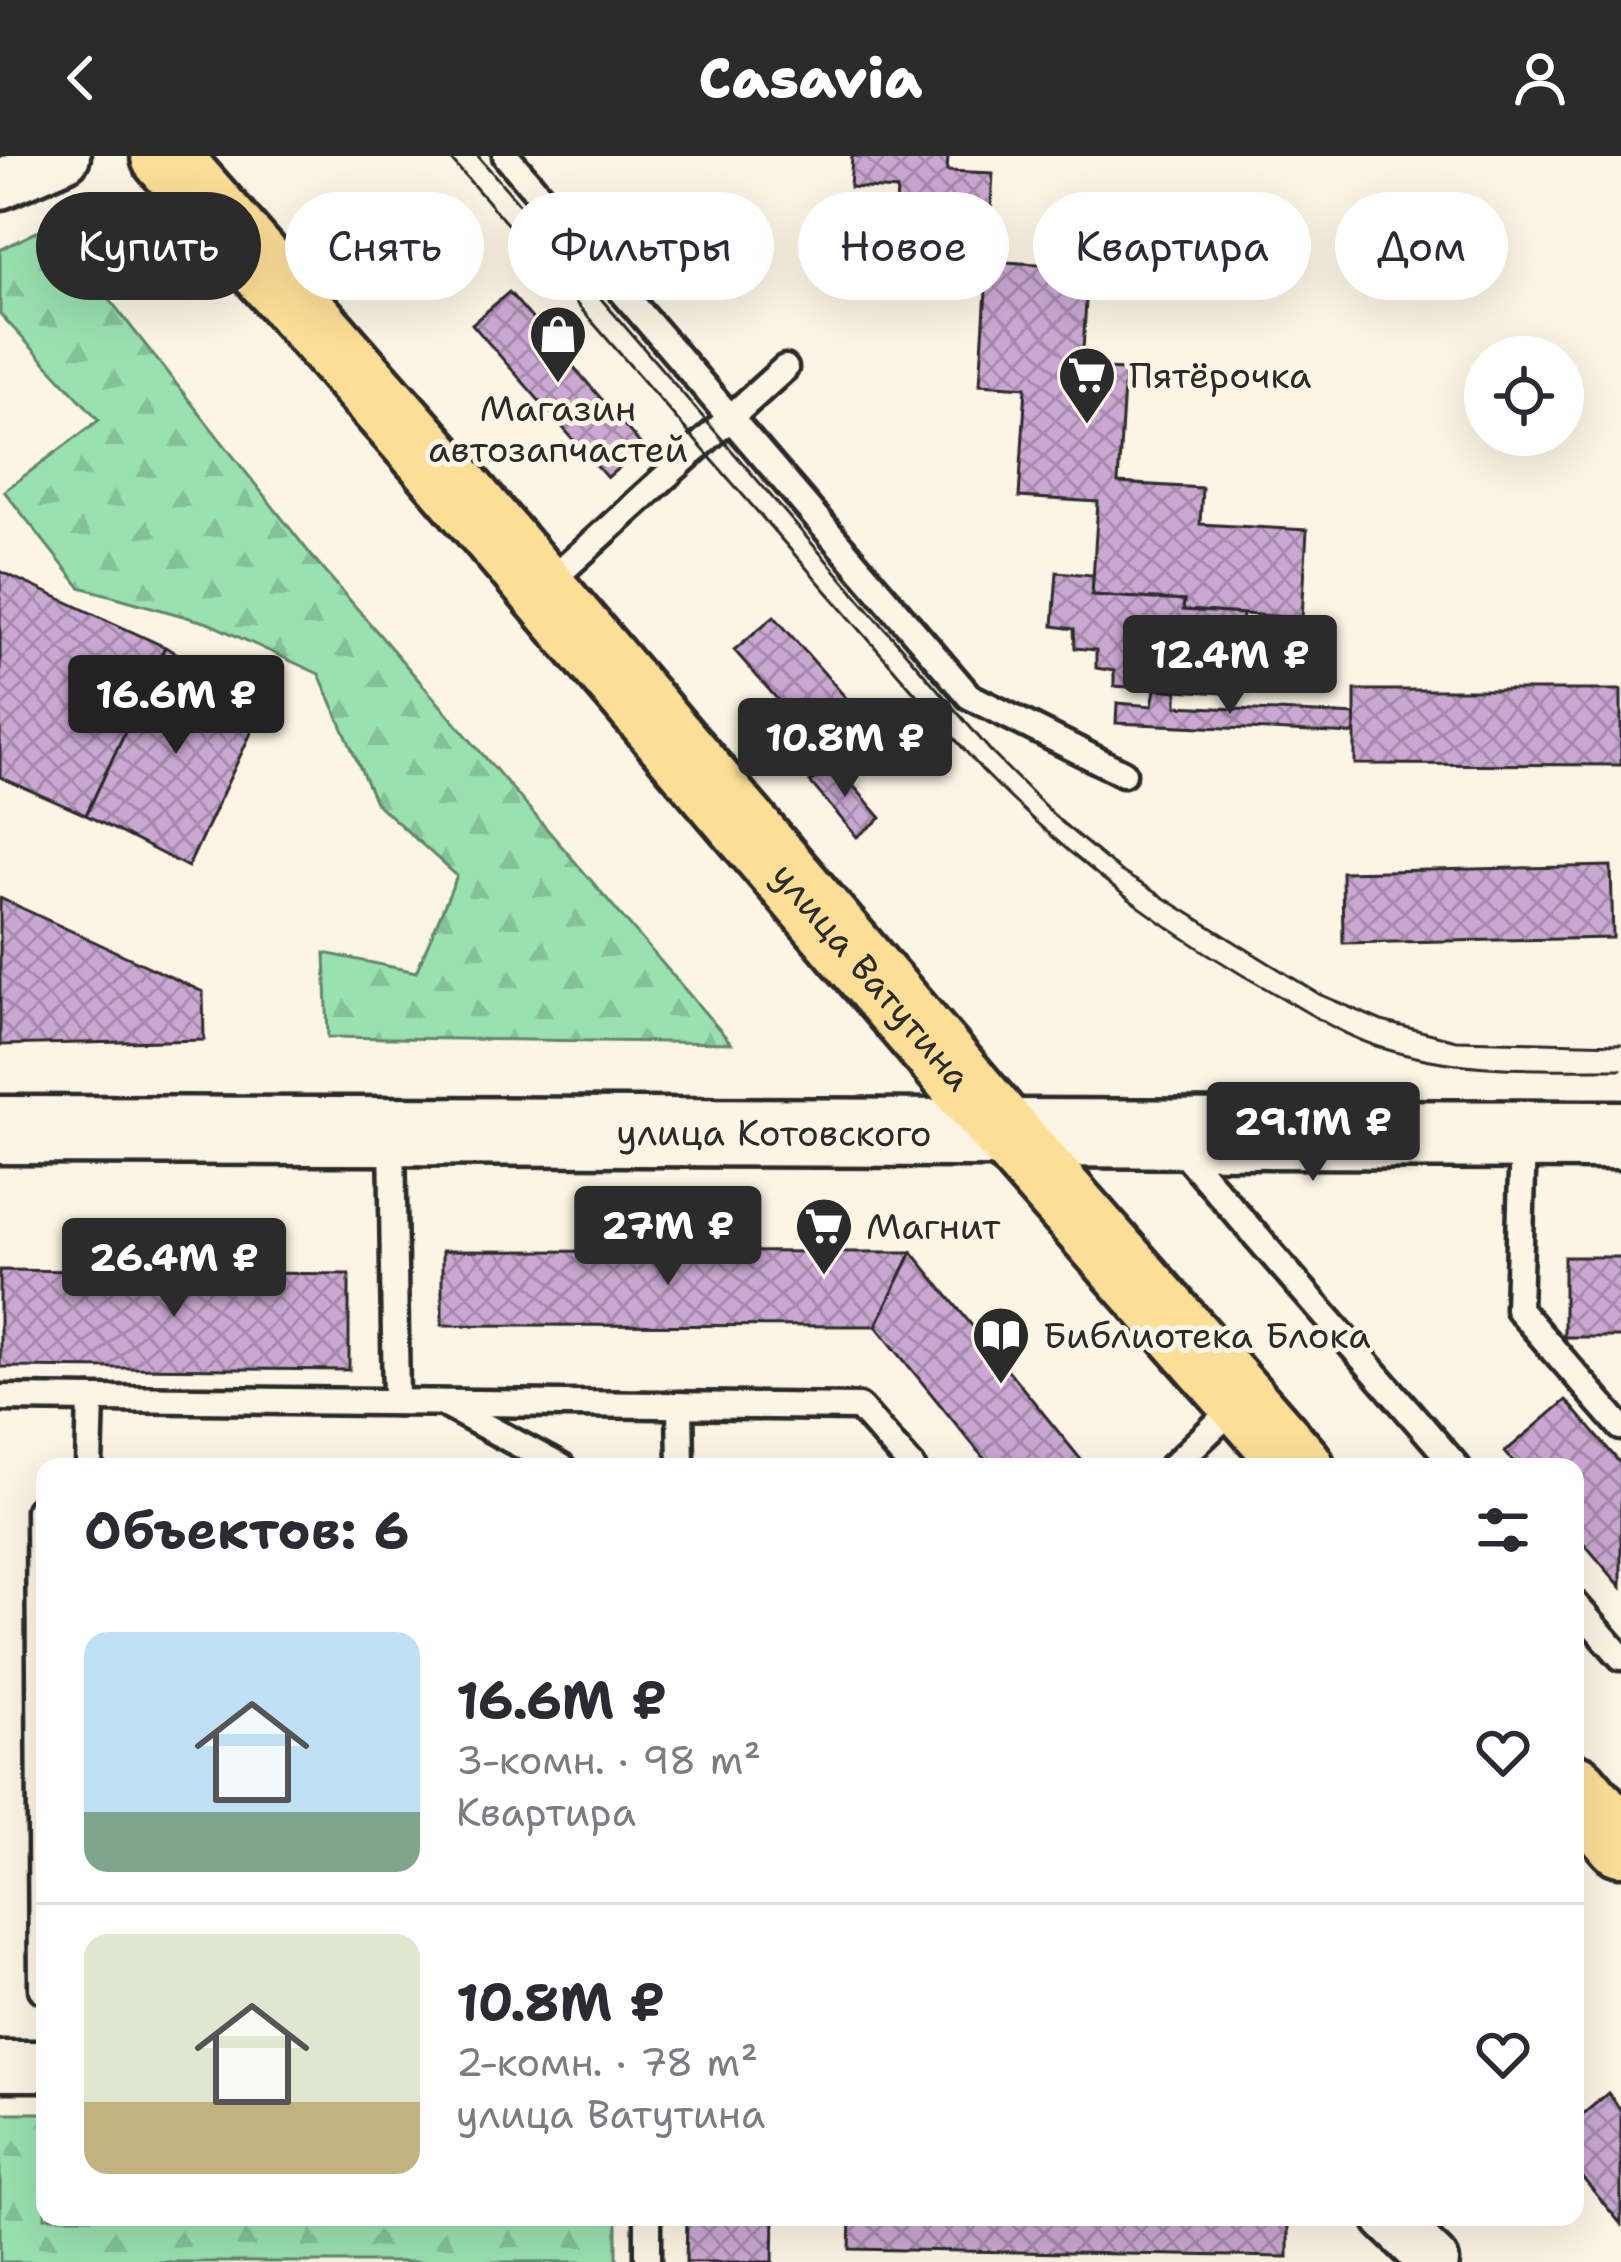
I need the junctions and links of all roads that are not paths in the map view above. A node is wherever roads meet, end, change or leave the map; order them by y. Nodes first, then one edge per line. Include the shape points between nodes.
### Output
1 (65, 156) edge
2 (165, 156) edge
3 (506, 156) edge
4 (0, 184) edge
5 (302, 300) edge
6 (296, 305) junction
7 (785, 368) dead end
8 (732, 416) junction
9 (542, 588) junction
10 (1123, 773) dead end
11 (0, 1130) edge
12 (392, 1131) junction
13 (1005, 1132) junction
14 (1167, 1132) junction
15 (1523, 1134) junction
16 (1621, 1135) edge
17 (0, 1398) edge
18 (91, 1399) junction
19 (1242, 1400) junction
20 (1609, 1400) edge
21 (396, 1402) junction
22 (442, 1402) junction
23 (680, 1405) junction
24 (1621, 1427) edge
25 (91, 1458) edge
26 (545, 1458) edge
27 (681, 1458) edge
28 (903, 1458) edge
29 (1181, 1458) edge
30 (1292, 1458) edge
31 (1448, 1458) edge
32 (1584, 1614) edge
33 (1621, 1657) edge
34 (1584, 1799) edge
35 (1621, 1842) edge
36 (0, 2066) edge
37 (36, 2066) edge
38 (648, 2226) edge
39 (1397, 2226) edge
40 (648, 2262) edge
41 (1434, 2262) edge

1 - 4 street
2 - 6 main road, улица Ватутина
3 - 8 lane
5 - 6 lane
6 - 9 main road, улица Ватутина
7 - 8 lane
8 - 9 lane
8 - 10 lane via 969,696
9 - 13 main road, улица Ватутина
11 - 12 main road, улица Котовского
12 - 13 main road, улица Котовского
12 - 21 lane
13 - 14 main road, улица Котовского
13 - 19 main road, улица Ватутина
14 - 15 main road, улица Котовского
14 - 31 lane
15 - 16 main road, улица Котовского
15 - 20 lane via 1518,1310
17 - 18 lane
18 - 21 lane
18 - 25 lane
19 - 29 lane
19 - 30 main road, улица Ватутина
20 - 24 lane
21 - 22 lane
22 - 23 lane
22 - 26 lane
23 - 27 lane
23 - 28 lane via 859,1407
32 - 33 lane
34 - 35 main road
36 - 37 street
38 - 40 lane
39 - 41 street

